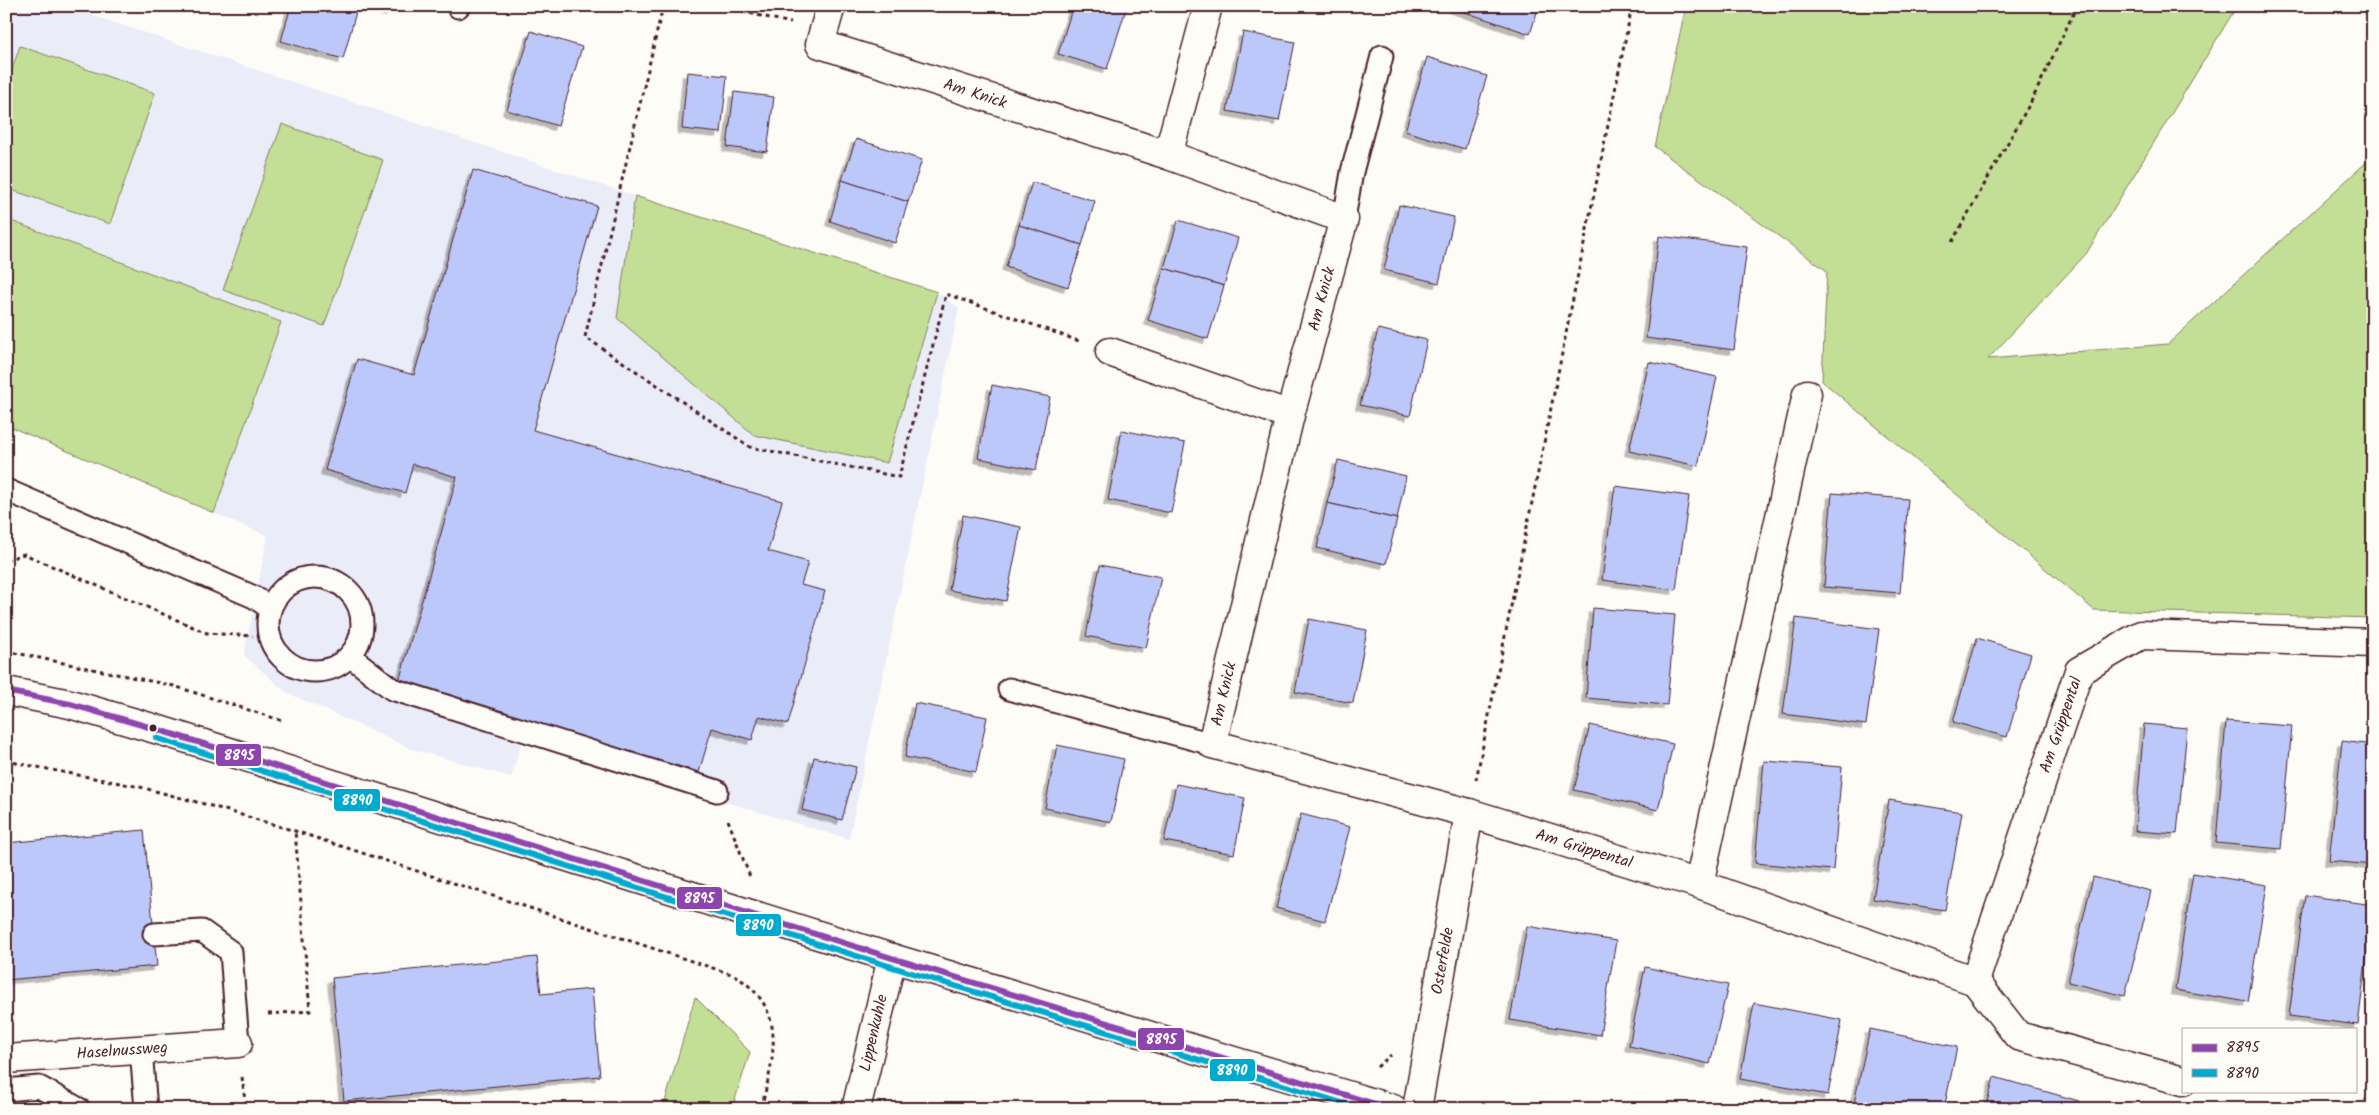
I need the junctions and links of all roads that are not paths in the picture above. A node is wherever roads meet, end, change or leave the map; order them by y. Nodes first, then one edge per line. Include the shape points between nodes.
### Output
1 (1208, 6) edge
2 (827, 18) edge
3 (1382, 56) dead end
4 (1168, 155) junction
5 (1344, 219) junction
6 (1110, 352) road end
7 (1808, 394) dead end
8 (1290, 415) junction
9 (6, 490) edge
10 (270, 608) junction
11 (2373, 643) edge
12 (350, 656) junction
13 (1009, 689) dead end
14 (6, 690) edge
15 (1212, 744) junction
16 (717, 790) road end
17 (1469, 813) junction
18 (1700, 884) junction
19 (154, 934) dead end
20 (892, 958) junction
21 (1975, 981) junction
22 (238, 1043) joint
23 (141, 1050) junction
24 (6, 1060) edge
25 (2182, 1081) edge
26 (6, 1090) edge
27 (79, 1109) edge
28 (146, 1109) edge
29 (856, 1109) edge
30 (1393, 1109) edge
31 (1418, 1109) edge

1 - 4 street
2 - 4 street, Am Knick via 820,44
3 - 5 lane via 1352,172
4 - 5 street, Am Knick
5 - 8 street, Am Knick
6 - 8 street
7 - 18 street
8 - 15 street, Am Knick
9 - 10 lane via 254,597
10 - 12 lane via 269,636 284,660 300,669 318,672 336,667
10 - 12 lane via 279,594 299,580 324,578 340,584 356,601 362,617 359,642
11 - 21 street, Am Grüppental via 2141,635 2079,671
12 - 16 lane via 392,689
13 - 15 lane
14 - 20 street via 70,704 159,730
15 - 17 street, Am Knick
17 - 18 street, Am Grüppental
17 - 31 street, Osterfelde
18 - 21 street, Am Grüppental
19 - 22 lane via 202,931 231,952
20 - 29 street, Lippenkuhle
20 - 30 street
21 - 25 street via 2018,1036
22 - 23 street, Haselnussweg
23 - 24 street, Haselnussweg
23 - 28 lane
26 - 27 lane via 39,1087

